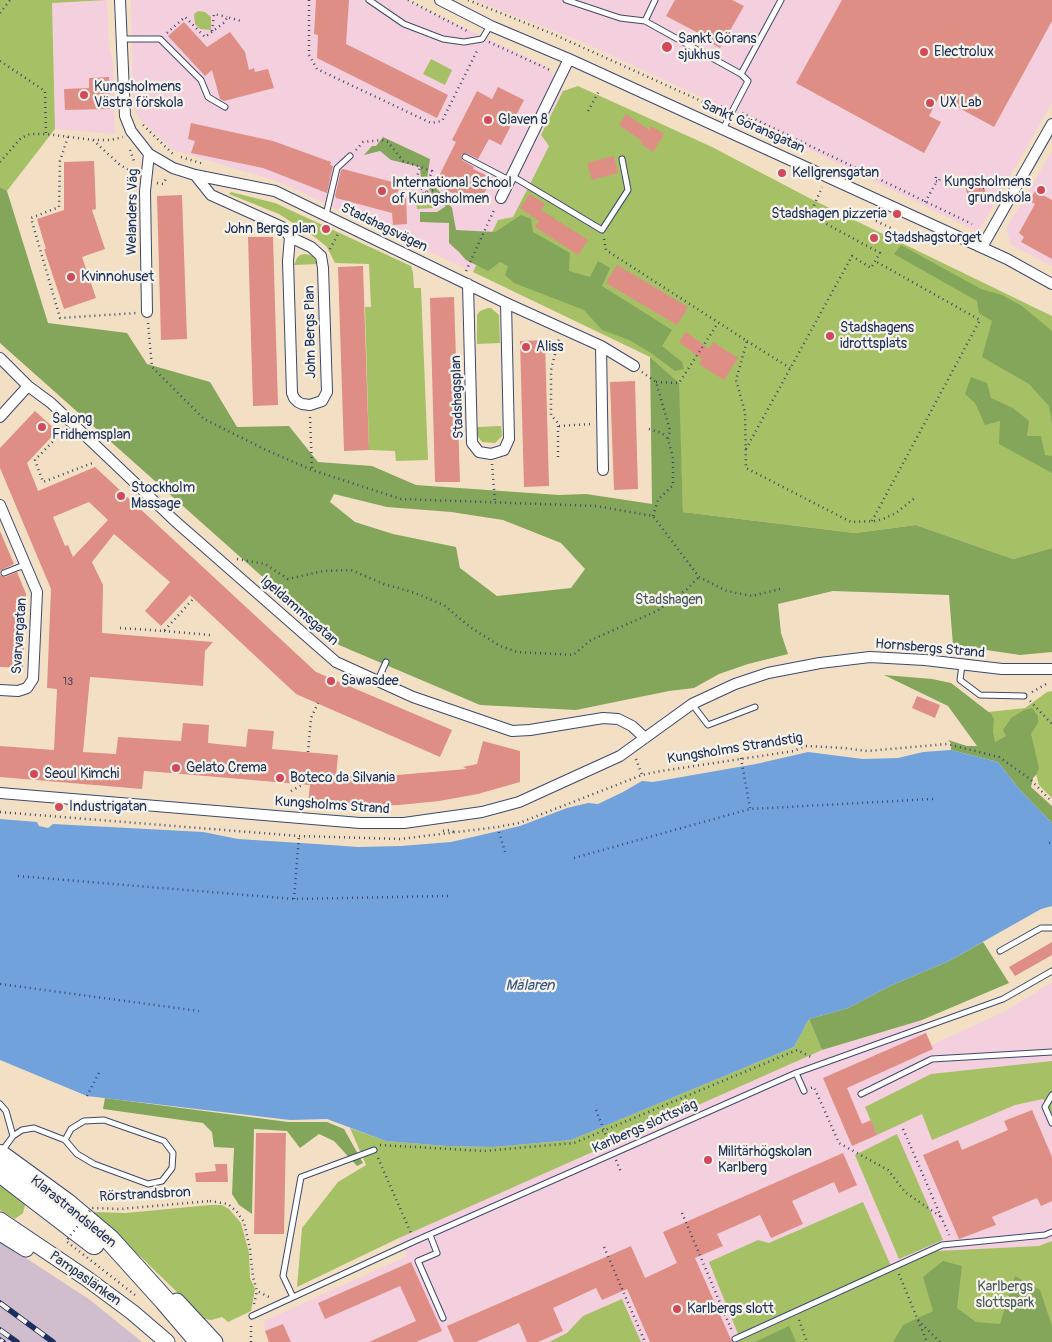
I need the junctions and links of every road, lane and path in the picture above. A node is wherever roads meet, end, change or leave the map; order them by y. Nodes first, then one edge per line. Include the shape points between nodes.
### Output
1 (10, 0) edge
2 (120, 0) edge
3 (309, 0) edge
4 (369, 0) edge
5 (440, 0) edge
6 (468, 0) edge
7 (566, 0) edge
8 (655, 0) edge
9 (781, 0) edge
10 (0, 13) edge
11 (227, 17) junction
12 (241, 21) dead end
13 (646, 21) junction
14 (491, 26) junction
15 (212, 32) junction
16 (122, 39) junction
17 (160, 39) junction
18 (477, 51) dead end
19 (568, 59) junction
20 (0, 61) edge
21 (741, 74) junction
22 (599, 91) dead end
23 (225, 107) dead end
24 (734, 109) junction
25 (588, 112) dead end
26 (142, 124) dead end
27 (1052, 124) edge
28 (723, 129) junction
29 (46, 134) junction
30 (68, 137) junction
31 (92, 140) junction
32 (149, 154) junction
33 (179, 156) junction
34 (350, 156) joint
35 (465, 157) dead end
36 (622, 159) dead end
37 (0, 162) edge
38 (206, 164) dead end
39 (420, 167) junction
40 (173, 168) junction
41 (195, 175) junction
42 (141, 176) junction
43 (510, 178) junction
44 (938, 179) dead end
45 (408, 182) dead end
46 (413, 182) junction
47 (427, 192) junction
48 (819, 194) dead end
49 (410, 197) dead end
50 (501, 198) dead end
51 (925, 202) junction
52 (493, 213) dead end
53 (326, 215) junction
54 (875, 219) dead end
55 (972, 224) dead end
56 (893, 229) dead end
57 (602, 230) junction
58 (339, 232) dead end
59 (290, 237) junction
60 (982, 247) junction
61 (330, 249) dead end
62 (875, 261) junction
63 (468, 266) dead end
64 (458, 267) dead end
65 (466, 271) dead end
66 (468, 284) junction
67 (1052, 284) edge
68 (506, 303) junction
69 (147, 312) junction
70 (718, 323) junction
71 (562, 328) junction
72 (748, 341) junction
73 (601, 346) junction
74 (0, 358) edge
75 (634, 366) joint
76 (790, 368) junction
77 (656, 382) junction
78 (28, 386) junction
79 (310, 405) junction
80 (0, 417) edge
81 (582, 425) dead end
82 (558, 426) junction
83 (649, 429) dead end
84 (63, 431) dead end
85 (668, 439) junction
86 (746, 449) junction
87 (491, 454) junction
88 (558, 457) dead end
89 (96, 462) dead end
90 (312, 470) junction
91 (603, 470) dead end
92 (916, 497) dead end
93 (495, 502) junction
94 (0, 505) edge
95 (653, 516) junction
96 (872, 521) junction
97 (234, 558) dead end
98 (26, 566) junction
99 (4, 573) dead end
100 (699, 577) junction
101 (780, 589) dead end
102 (194, 598) dead end
103 (120, 628) dead end
104 (164, 631) junction
105 (210, 635) dead end
106 (386, 662) dead end
107 (962, 665) junction
108 (1052, 669) edge
109 (377, 681) junction
110 (1048, 684) dead end
111 (0, 690) edge
112 (1024, 696) junction
113 (318, 704) dead end
114 (692, 704) junction
115 (755, 707) dead end
116 (1052, 724) edge
117 (645, 738) junction
118 (308, 752) dead end
119 (741, 758) junction
120 (636, 759) dead end
121 (304, 784) dead end
122 (291, 791) dead end
123 (0, 793) edge
124 (932, 799) dead end
125 (1052, 802) edge
126 (750, 809) junction
127 (499, 832) dead end
128 (299, 836) dead end
129 (505, 852) dead end
130 (574, 858) dead end
131 (18, 876) dead end
132 (448, 896) dead end
133 (294, 899) junction
134 (1052, 928) edge
135 (1000, 951) dead end
136 (1052, 971) edge
137 (0, 984) edge
138 (199, 1010) dead end
139 (1052, 1052) edge
140 (821, 1063) junction
141 (100, 1070) dead end
142 (796, 1073) junction
143 (804, 1091) joint
144 (861, 1094) dead end
145 (1052, 1095) edge
146 (87, 1096) dead end
147 (0, 1104) edge
148 (596, 1110) dead end
149 (1052, 1123) edge
150 (602, 1126) dead end
151 (903, 1129) dead end
152 (13, 1136) junction
153 (66, 1140) junction
154 (374, 1150) junction
155 (0, 1154) edge
156 (0, 1172) edge
157 (682, 1213) dead end
158 (941, 1218) junction
159 (0, 1220) edge
160 (1052, 1232) edge
161 (0, 1233) edge
162 (430, 1234) junction
163 (110, 1240) junction
164 (415, 1241) junction
165 (953, 1243) junction
166 (604, 1247) dead end
167 (896, 1266) junction
168 (135, 1295) dead end
169 (292, 1298) junction
170 (281, 1303) junction
171 (796, 1312) junction
172 (252, 1316) dead end
173 (443, 1318) dead end
174 (917, 1319) junction
175 (735, 1339) joint
176 (151, 1342) edge
177 (167, 1342) edge
178 (188, 1342) edge
179 (200, 1342) edge
180 (215, 1342) edge
181 (645, 1342) edge
182 (808, 1342) edge
183 (927, 1342) edge
184 (940, 1342) edge

1 - 10 path
2 - 16 street, Welanders Väg
3 - 18 path via 309,55 317,69 431,123 442,121
4 - 14 lane via 404,24 443,39 464,42 482,39
5 - 14 street, Sankt Göransgatan
6 - 24 path, Sankt Göransgatan via 710,105
7 - 13 lane via 620,18
8 - 13 lane
9 - 21 lane
11 - 12 path
11 - 15 path
11 - 15 path via 214,14
13 - 21 lane
14 - 19 street, Sankt Göransgatan
15 - 17 path via 205,37 185,17
16 - 17 lane
16 - 32 street, Welanders Väg via 124,116
17 - 23 lane via 201,80 208,97
19 - 28 street, Sankt Göransgatan
19 - 43 street
20 - 29 path via 45,91
21 - 24 lane via 748,81
22 - 25 path
24 - 28 lane
24 - 51 path, Sankt Göransgatan
26 - 33 path
27 - 60 street
28 - 60 street, Sankt Göransgatan
29 - 30 path
29 - 37 path via 20,138
30 - 31 path
30 - 69 path via 60,161 59,207 31,218 60,318
31 - 42 path via 120,165
31 - 42 path via 122,137
32 - 40 street, Stadshagsvägen
32 - 42 street, Welanders Väg
33 - 38 path
33 - 40 path
34 - 39 path via 363,142 382,140 388,142 403,162
34 - 53 lane via 337,168
35 - 43 lane
36 - 57 lane via 628,190
39 - 46 path
39 - 47 path via 432,171 427,184 434,190
40 - 41 street, Stadshagsvägen
40 - 42 path via 163,184
41 - 53 street, Stadshagsvägen via 275,191
41 - 59 street, John Bergs Plan via 211,195 282,228
42 - 69 street, Welanders Väg
43 - 50 street
43 - 57 lane
44 - 51 path
45 - 46 path
46 - 47 path
47 - 49 path
48 - 62 path via 810,215 880,254
51 - 55 path, Sankt Göransgatan
52 - 63 path
53 - 66 street, Stadshagsvägen
54 - 56 path
57 - 70 path via 606,250
58 - 61 path
59 - 79 street, John Bergs Plan via 292,393 298,402
59 - 79 street, John Bergs Plan via 321,256 324,268 327,392 322,401
60 - 67 street, Sankt Göransgatan
62 - 76 path via 871,268 852,256
62 - 96 path via 980,320
64 - 65 path
66 - 68 street, Stadshagsvägen
66 - 87 street, Stadshagsplan via 472,443 479,452
68 - 71 street, Stadshagsvägen
68 - 87 street via 509,439 504,450
69 - 90 path via 152,366 204,418
70 - 72 path
70 - 77 path via 678,383
71 - 73 street, Stadshagsvägen
71 - 82 path via 551,370 551,416
72 - 76 path
72 - 86 path via 736,380 745,412
73 - 75 street, Stadshagsvägen
73 - 91 street
74 - 78 street, Igeldammsgatan
75 - 77 path
76 - 86 path
77 - 85 path via 670,430
78 - 80 street
78 - 109 street, Igeldammsgatan via 336,662
79 - 90 path
81 - 82 path
82 - 88 path
83 - 85 path via 662,433
84 - 89 path via 35,460 43,482
85 - 95 path via 673,458 673,485 658,500
86 - 96 path via 746,468 851,522
87 - 93 path
90 - 93 path via 401,499
92 - 96 path via 896,513
93 - 95 path via 596,506
94 - 98 street, Svarvargatan
95 - 100 path
97 - 100 path via 265,564 288,580 323,571 351,570 444,605 500,646 517,652 573,655 591,640 657,611
98 - 99 lane
98 - 111 street, Svarvargatan via 37,592 33,679 28,688
100 - 101 path via 727,591 752,596
102 - 104 path
103 - 104 path
104 - 105 path
106 - 109 lane
107 - 108 street, Hornsbergs Strand
107 - 112 lane via 960,680 980,695
107 - 114 street, Hornsbergs Strand via 880,658 820,662 768,673
109 - 117 street, Igeldammsgatan via 413,697 512,731 602,718 618,719
110 - 112 path
112 - 116 path
113 - 118 path via 311,718
114 - 115 lane via 708,725
114 - 117 street, Hornsbergs Strand
117 - 123 street, Kungsholms Strand via 620,756 519,802 482,812 404,823 360,823
119 - 120 path, Kungsholms Strandstig via 642,775
119 - 125 path, Kungsholms Strandstig via 794,751 805,746 867,751 947,744 999,758 1030,780
119 - 126 path
121 - 122 path
124 - 126 path
126 - 130 path
127 - 129 path
128 - 133 path
131 - 133 path
132 - 133 path
134 - 135 lane via 1041,928
136 - 140 lane, Karlbergs slottsväg via 1003,999
137 - 138 path
139 - 144 lane via 932,1059
140 - 142 lane, Karlbergs slottsväg
140 - 154 path via 797,1050 574,1143 484,1150 382,1144
141 - 146 path
142 - 143 lane
142 - 162 lane, Karlbergs slottsväg
143 - 158 path via 814,1087 839,1143 888,1170 904,1192
145 - 149 lane via 1045,1107
147 - 152 lane via 6,1112
148 - 150 path
151 - 158 path
152 - 153 lane via 34,1128
152 - 155 lane
153 - 153 lane via 77,1154 94,1164 148,1184 162,1181 172,1168 173,1153 164,1141 104,1120 84,1122 71,1129
154 - 164 path
154 - 169 lane via 300,1177 282,1276
155 - 163 highway, Klarastrandsleden
156 - 178 highway, Klarastrandsleden via 93,1243 144,1289
157 - 175 path
158 - 165 path
159 - 177 main road, Pampaslänken via 86,1278
160 - 165 lane
161 - 176 main road, Pampaslänken via 51,1264
162 - 164 lane, Karlbergs slottsväg
162 - 173 lane via 438,1253 418,1261
163 - 179 highway, Klarastrandsleden
163 - 180 main road via 162,1284
164 - 169 lane, Karlbergs slottsväg
165 - 167 lane
166 - 181 path
167 - 171 lane
167 - 174 path
168 - 170 path, Rörstrandsbron, bridge via 66,1241 92,1208 210,1202 228,1204 244,1222 257,1291
169 - 170 lane, Karlbergs slottsväg
170 - 172 lane, Karlbergs slottsväg
171 - 175 lane
171 - 182 path
174 - 183 path
174 - 184 path

